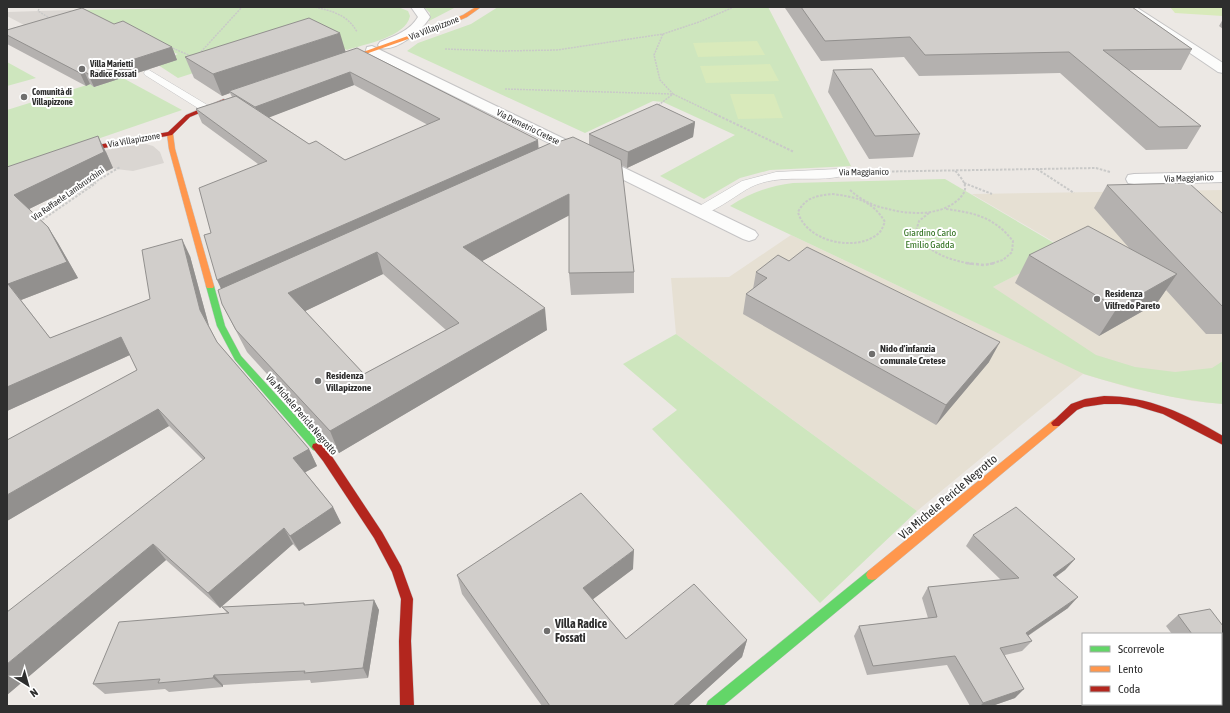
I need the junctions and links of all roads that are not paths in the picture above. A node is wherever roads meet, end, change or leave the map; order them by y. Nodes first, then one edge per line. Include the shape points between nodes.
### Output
1 (417, 7) edge
2 (479, 7) edge
3 (1128, 7) edge
4 (372, 50) junction
5 (327, 66) edge
6 (1223, 69) edge
7 (149, 73) edge
8 (233, 98) edge
9 (204, 108) junction
10 (170, 134) junction
11 (66, 159) edge
12 (838, 173) road end
13 (1223, 177) edge
14 (1134, 179) road end
15 (701, 211) junction
16 (750, 235) dead end
17 (1223, 441) edge
18 (407, 706) edge
19 (713, 706) edge

1 - 4 street via 424,17 421,24 412,32
2 - 4 street, Via Villapizzone via 449,23
3 - 6 street
4 - 5 street, Via Villapizzone
4 - 15 street, Via Demetrio Cretese
7 - 9 lane
8 - 9 street, Via Villapizzone
9 - 10 street, Via Villapizzone via 181,121
10 - 11 street, Via Villapizzone via 103,146
10 - 18 street, Via Michele Pericle Negrotto via 172,149 219,306 221,326 238,358 327,458 378,535 397,570 407,599
12 - 15 lane, Via Maggianico via 776,176 747,184
13 - 14 street, Via Maggianico
15 - 16 street, Via Demetrio Cretese
17 - 19 street, Via Michele Pericle Negrotto via 1202,428 1151,405 1121,399 1093,401 1075,407

